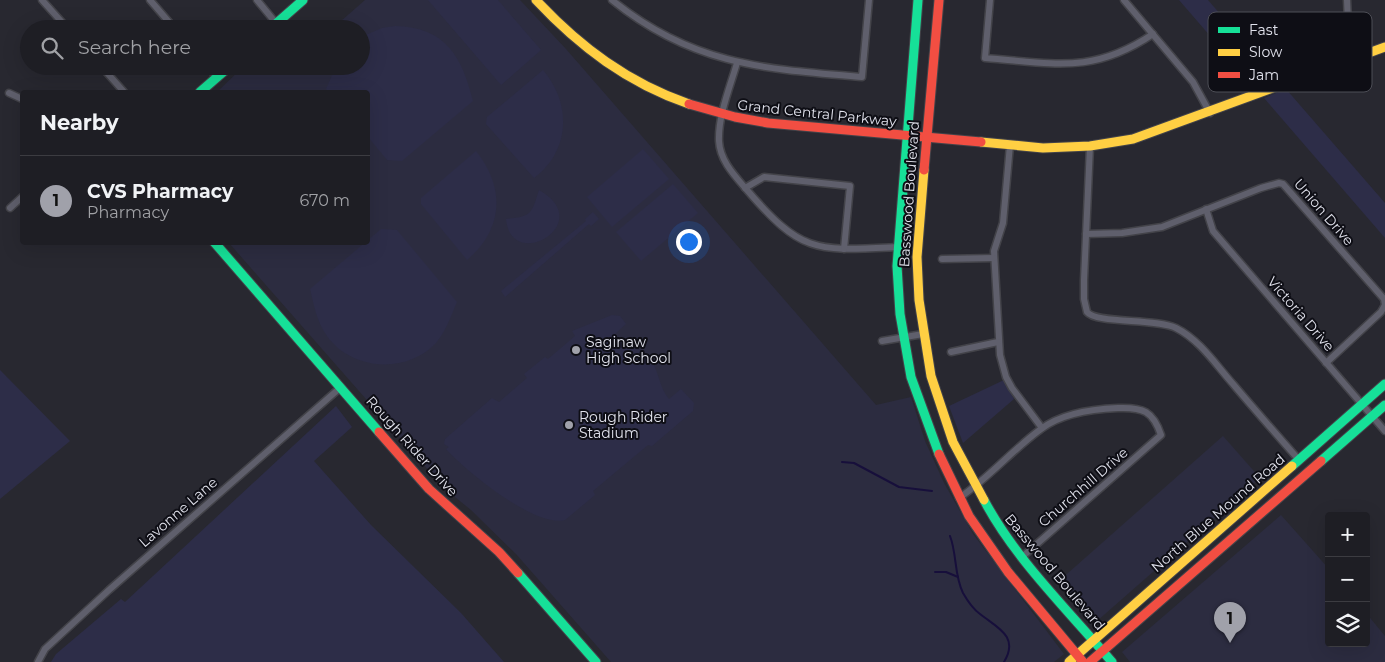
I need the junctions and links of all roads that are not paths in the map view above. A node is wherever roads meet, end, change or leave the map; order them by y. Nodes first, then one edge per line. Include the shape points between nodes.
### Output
1 (42, 0) edge
2 (150, 0) edge
3 (257, 0) edge
4 (303, 0) edge
5 (536, 0) edge
6 (612, 0) edge
7 (869, 0) edge
8 (918, 0) edge
9 (939, 0) edge
10 (990, 0) edge
11 (1124, 0) edge
12 (60, 20) edge
13 (167, 20) edge
14 (269, 20) edge
15 (280, 20) edge
16 (1153, 34) junction
17 (1385, 47) edge
18 (1372, 51) edge
19 (737, 63) junction
20 (109, 75) edge
21 (216, 75) edge
22 (221, 75) edge
23 (218, 78) junction
24 (122, 90) edge
25 (203, 90) edge
26 (1265, 92) edge
27 (9, 93) dead end
28 (20, 99) edge
29 (1210, 114) junction
30 (723, 116) junction
31 (908, 136) junction
32 (926, 138) junction
33 (1010, 145) junction
34 (1090, 146) junction
35 (745, 188) junction
36 (20, 199) edge
37 (10, 208) dead end
38 (1206, 209) junction
39 (1086, 234) junction
40 (217, 245) edge
41 (897, 247) junction
42 (844, 249) junction
43 (994, 258) junction
44 (942, 259) dead end
45 (923, 334) junction
46 (904, 337) junction
47 (882, 341) dead end
48 (998, 342) junction
49 (951, 352) dead end
50 (1326, 363) junction
51 (1385, 384) edge
52 (341, 386) junction
53 (1362, 404) junction
54 (1385, 405) edge
55 (1373, 416) junction
56 (1042, 428) junction
57 (1385, 431) edge
58 (1298, 460) junction
59 (975, 487) junction
60 (959, 498) junction
61 (1022, 556) junction
62 (1094, 640) junction
63 (1102, 650) junction
64 (1077, 654) junction
65 (38, 662) edge
66 (596, 662) edge
67 (1068, 662) edge
68 (1083, 662) edge
69 (1090, 662) edge
70 (1112, 662) edge

1 - 12 street
2 - 13 street
3 - 14 street
4 - 15 main road
5 - 30 main road, Grand Central Parkway via 573,39 620,73 666,97
6 - 19 street via 673,40
7 - 19 street via 862,77
8 - 31 main road, Basswood Boulevard
9 - 32 main road, Basswood Boulevard
10 - 16 street via 985,58 1089,63 1120,53
11 - 16 street
16 - 29 street via 1194,82
17 - 18 main road, Grand Central Parkway
19 - 30 street
20 - 24 street
21 - 23 street
22 - 23 main road
23 - 25 main road
26 - 29 main road, Grand Central Parkway
27 - 28 street
29 - 34 main road, Grand Central Parkway via 1134,138
30 - 31 main road, Grand Central Parkway
30 - 35 street via 719,140 721,155
31 - 32 main road, Grand Central Parkway
31 - 41 main road, Basswood Boulevard
32 - 33 main road, Grand Central Parkway
32 - 45 main road, Basswood Boulevard via 917,257
33 - 34 main road, Grand Central Parkway via 1043,148
33 - 43 street via 1002,223
34 - 39 street
35 - 42 street via 790,234 816,246
35 - 42 street via 764,177 850,186
36 - 37 street
38 - 39 street, Union Drive via 1162,227
38 - 50 street, Victoria Drive via 1214,231
38 - 50 street, Union Drive via 1273,184 1283,184 1384,299 1384,309
39 - 58 street via 1084,299 1089,315 1162,323 1188,336
40 - 52 main road, Rough Rider Drive
41 - 42 street
41 - 46 main road, Basswood Boulevard
43 - 44 street
43 - 48 street
45 - 46 street
45 - 59 main road, Basswood Boulevard via 940,407
46 - 47 street
46 - 60 main road, Basswood Boulevard via 924,419
48 - 49 street
48 - 56 street via 1006,377
50 - 53 street, Victoria Drive
51 - 53 main road, North Blue Mound Road
52 - 65 street, Lavonne Lane via 109,590 45,649
52 - 66 main road, Rough Rider Drive via 430,489 499,552
53 - 55 street, Victoria Drive
53 - 58 main road, North Blue Mound Road
54 - 55 main road, North Blue Mound Road
55 - 57 street, Victoria Drive
55 - 63 main road, North Blue Mound Road
56 - 59 street
56 - 61 street, Churchhill Drive via 1097,408 1137,407 1157,423 1161,436
58 - 62 main road, North Blue Mound Road
59 - 60 street
59 - 61 main road, Basswood Boulevard via 1000,530
60 - 64 main road, Basswood Boulevard via 1008,572
61 - 62 main road, Basswood Boulevard
62 - 63 main road, Basswood Boulevard
62 - 64 main road, North Blue Mound Road
63 - 69 main road, North Blue Mound Road
63 - 70 main road, Basswood Boulevard
64 - 67 main road, North Blue Mound Road
64 - 68 main road, Basswood Boulevard

